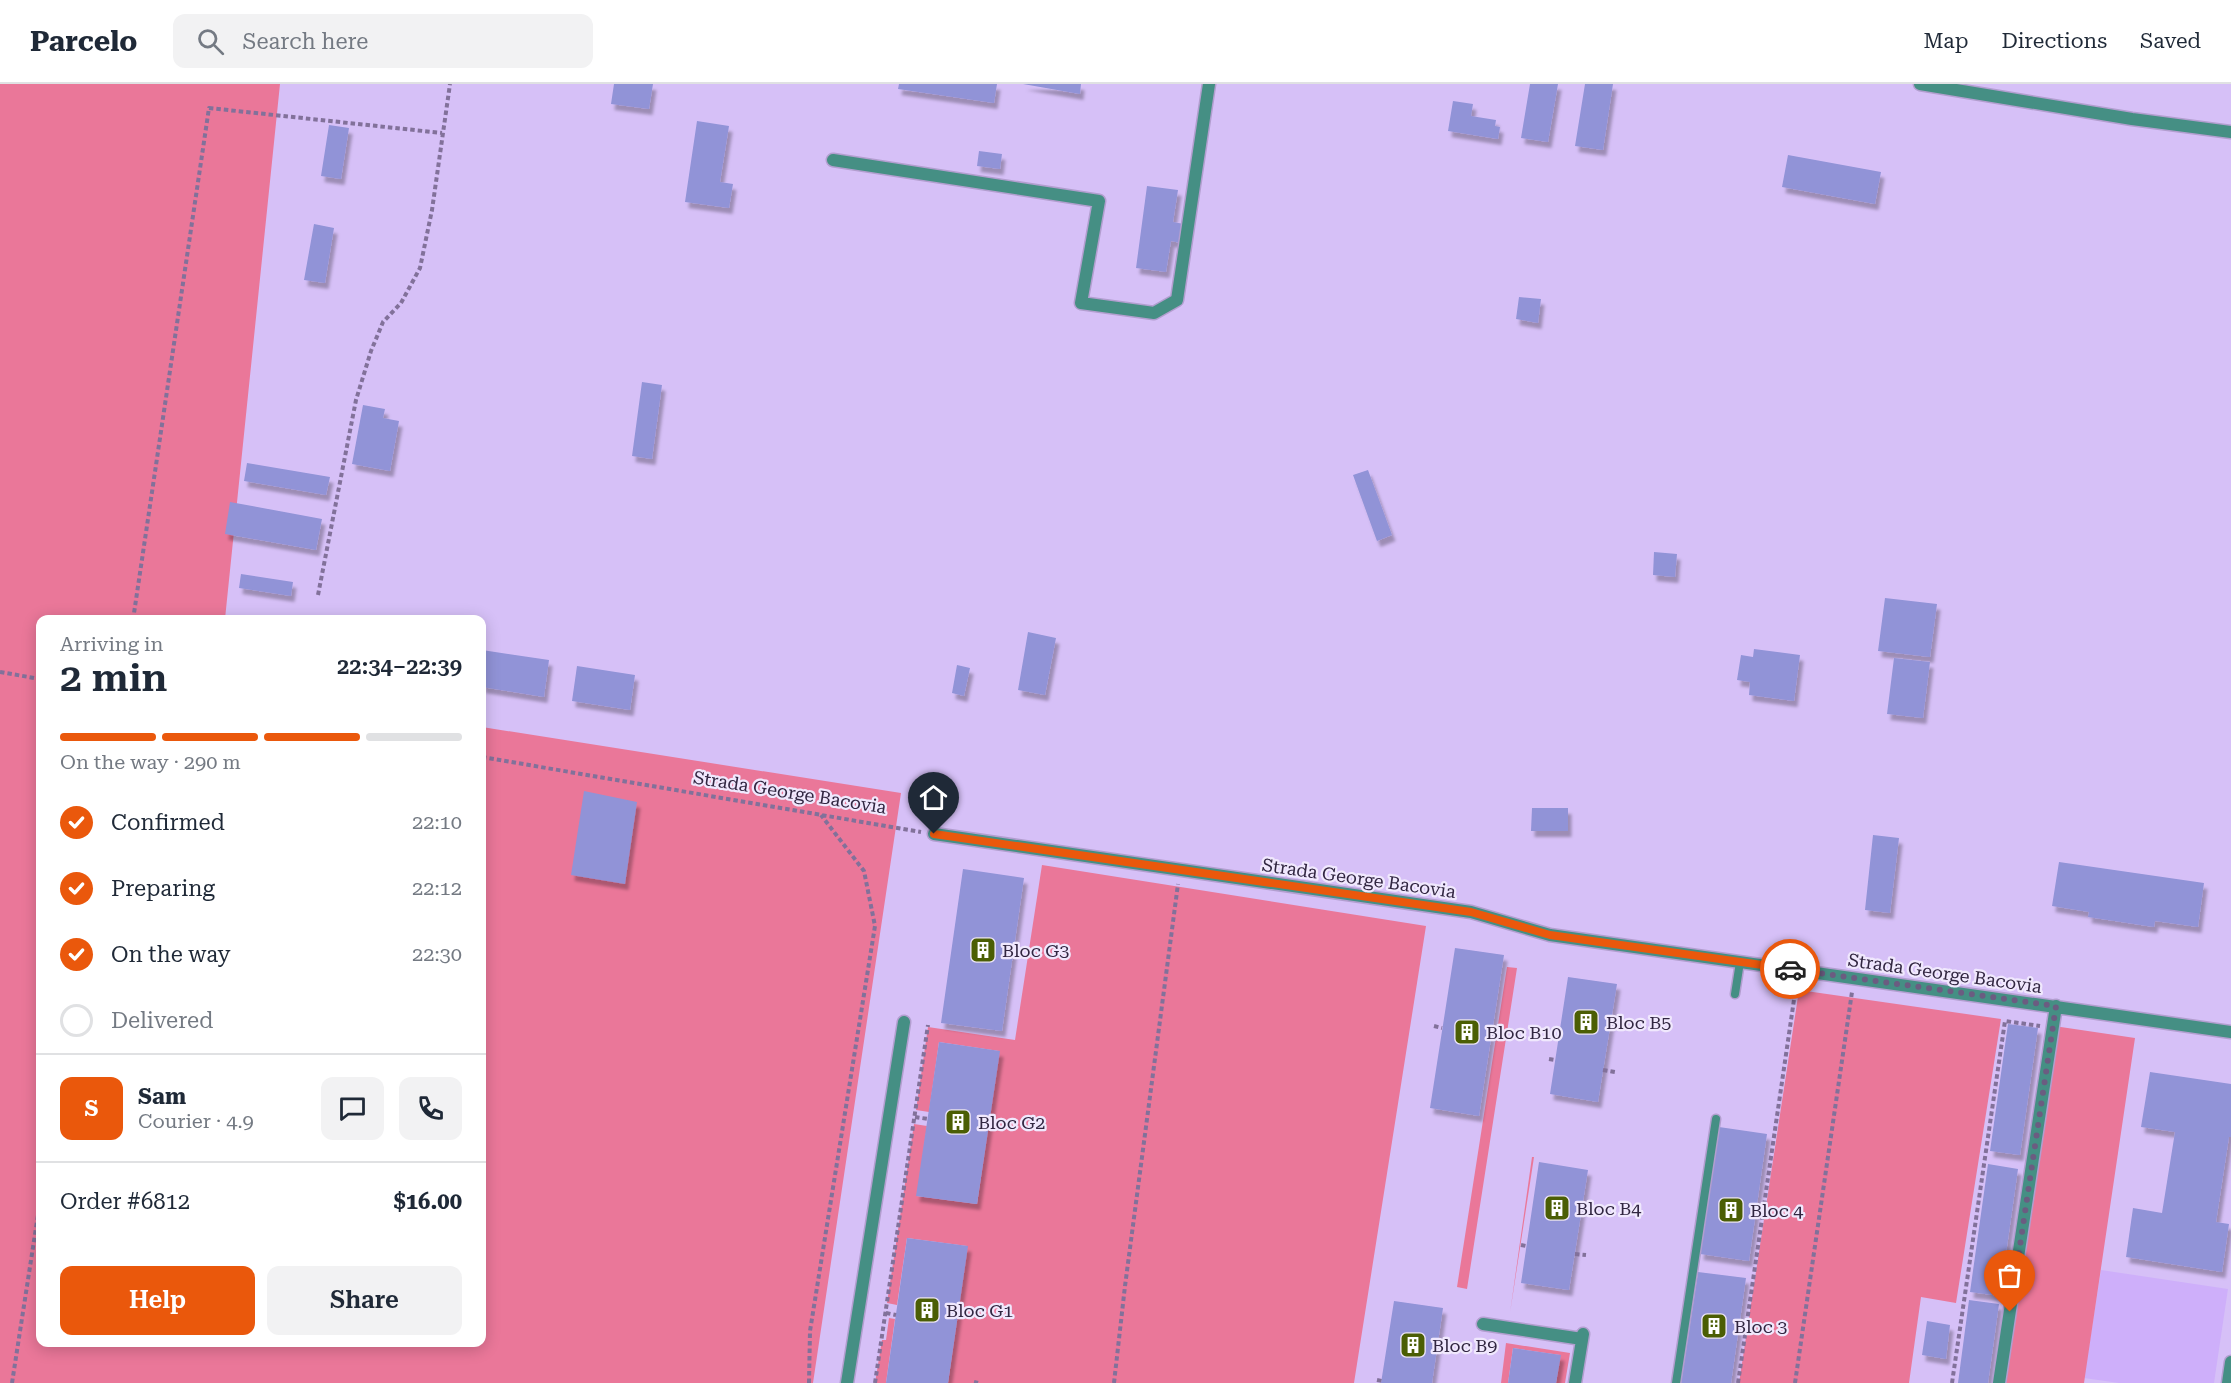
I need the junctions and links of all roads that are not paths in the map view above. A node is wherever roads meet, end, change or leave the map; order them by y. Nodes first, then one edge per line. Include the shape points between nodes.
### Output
1 (1209, 84) edge
2 (1920, 84) edge
3 (2231, 132) edge
4 (833, 160) dead end
5 (934, 834) road end
6 (1740, 962) junction
7 (1735, 994) dead end
8 (2056, 1006) junction
9 (904, 1022) dead end
10 (2231, 1032) edge
11 (1716, 1119) dead end
12 (1483, 1324) dead end
13 (2231, 1362) edge
14 (847, 1383) edge
15 (1575, 1383) edge
16 (1676, 1383) edge
17 (1999, 1383) edge
18 (2228, 1383) edge

1 - 4 street via 1177,300 1154,313 1081,303 1099,201
2 - 3 street
5 - 6 street, Strada George Bacovia via 1471,912 1550,935
6 - 7 lane
6 - 8 street, Strada George Bacovia
8 - 10 street, Strada George Bacovia
8 - 17 street
9 - 14 street
11 - 16 lane
12 - 15 street via 1582,1336
13 - 18 street

